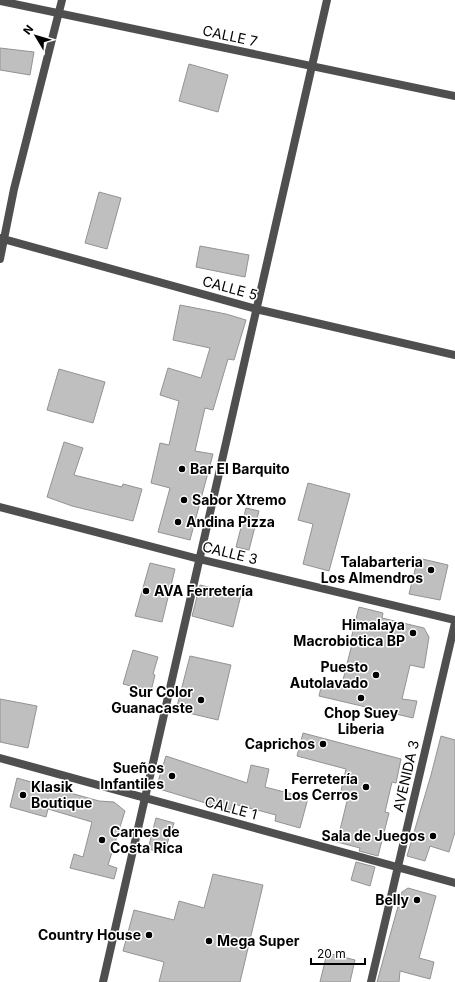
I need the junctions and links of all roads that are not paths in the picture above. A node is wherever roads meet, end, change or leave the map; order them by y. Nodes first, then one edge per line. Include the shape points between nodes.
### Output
1 (62, 0) edge
2 (327, 0) edge
3 (0, 1) edge
4 (58, 14) junction
5 (312, 66) junction
6 (455, 96) edge
7 (2, 239) edge
8 (0, 259) edge
9 (256, 309) junction
10 (455, 355) edge
11 (0, 507) edge
12 (199, 559) junction
13 (455, 622) edge
14 (0, 758) edge
15 (145, 798) junction
16 (398, 867) junction
17 (455, 883) edge
18 (103, 982) edge
19 (371, 982) edge

1 - 4 street
2 - 5 street
3 - 4 street, CALLE 7
4 - 5 street, CALLE 7
4 - 7 street
5 - 6 street, CALLE 7
5 - 9 street
7 - 8 street
7 - 9 street, CALLE 5
9 - 10 street, CALLE 5
9 - 12 street
11 - 12 street, CALLE 3
12 - 13 street, CALLE 3
12 - 15 street
13 - 16 street, AVENIDA 3
14 - 15 street, CALLE 1
15 - 16 street, CALLE 1
15 - 18 street
16 - 17 street, CALLE 1
16 - 19 street, AVENIDA 3

